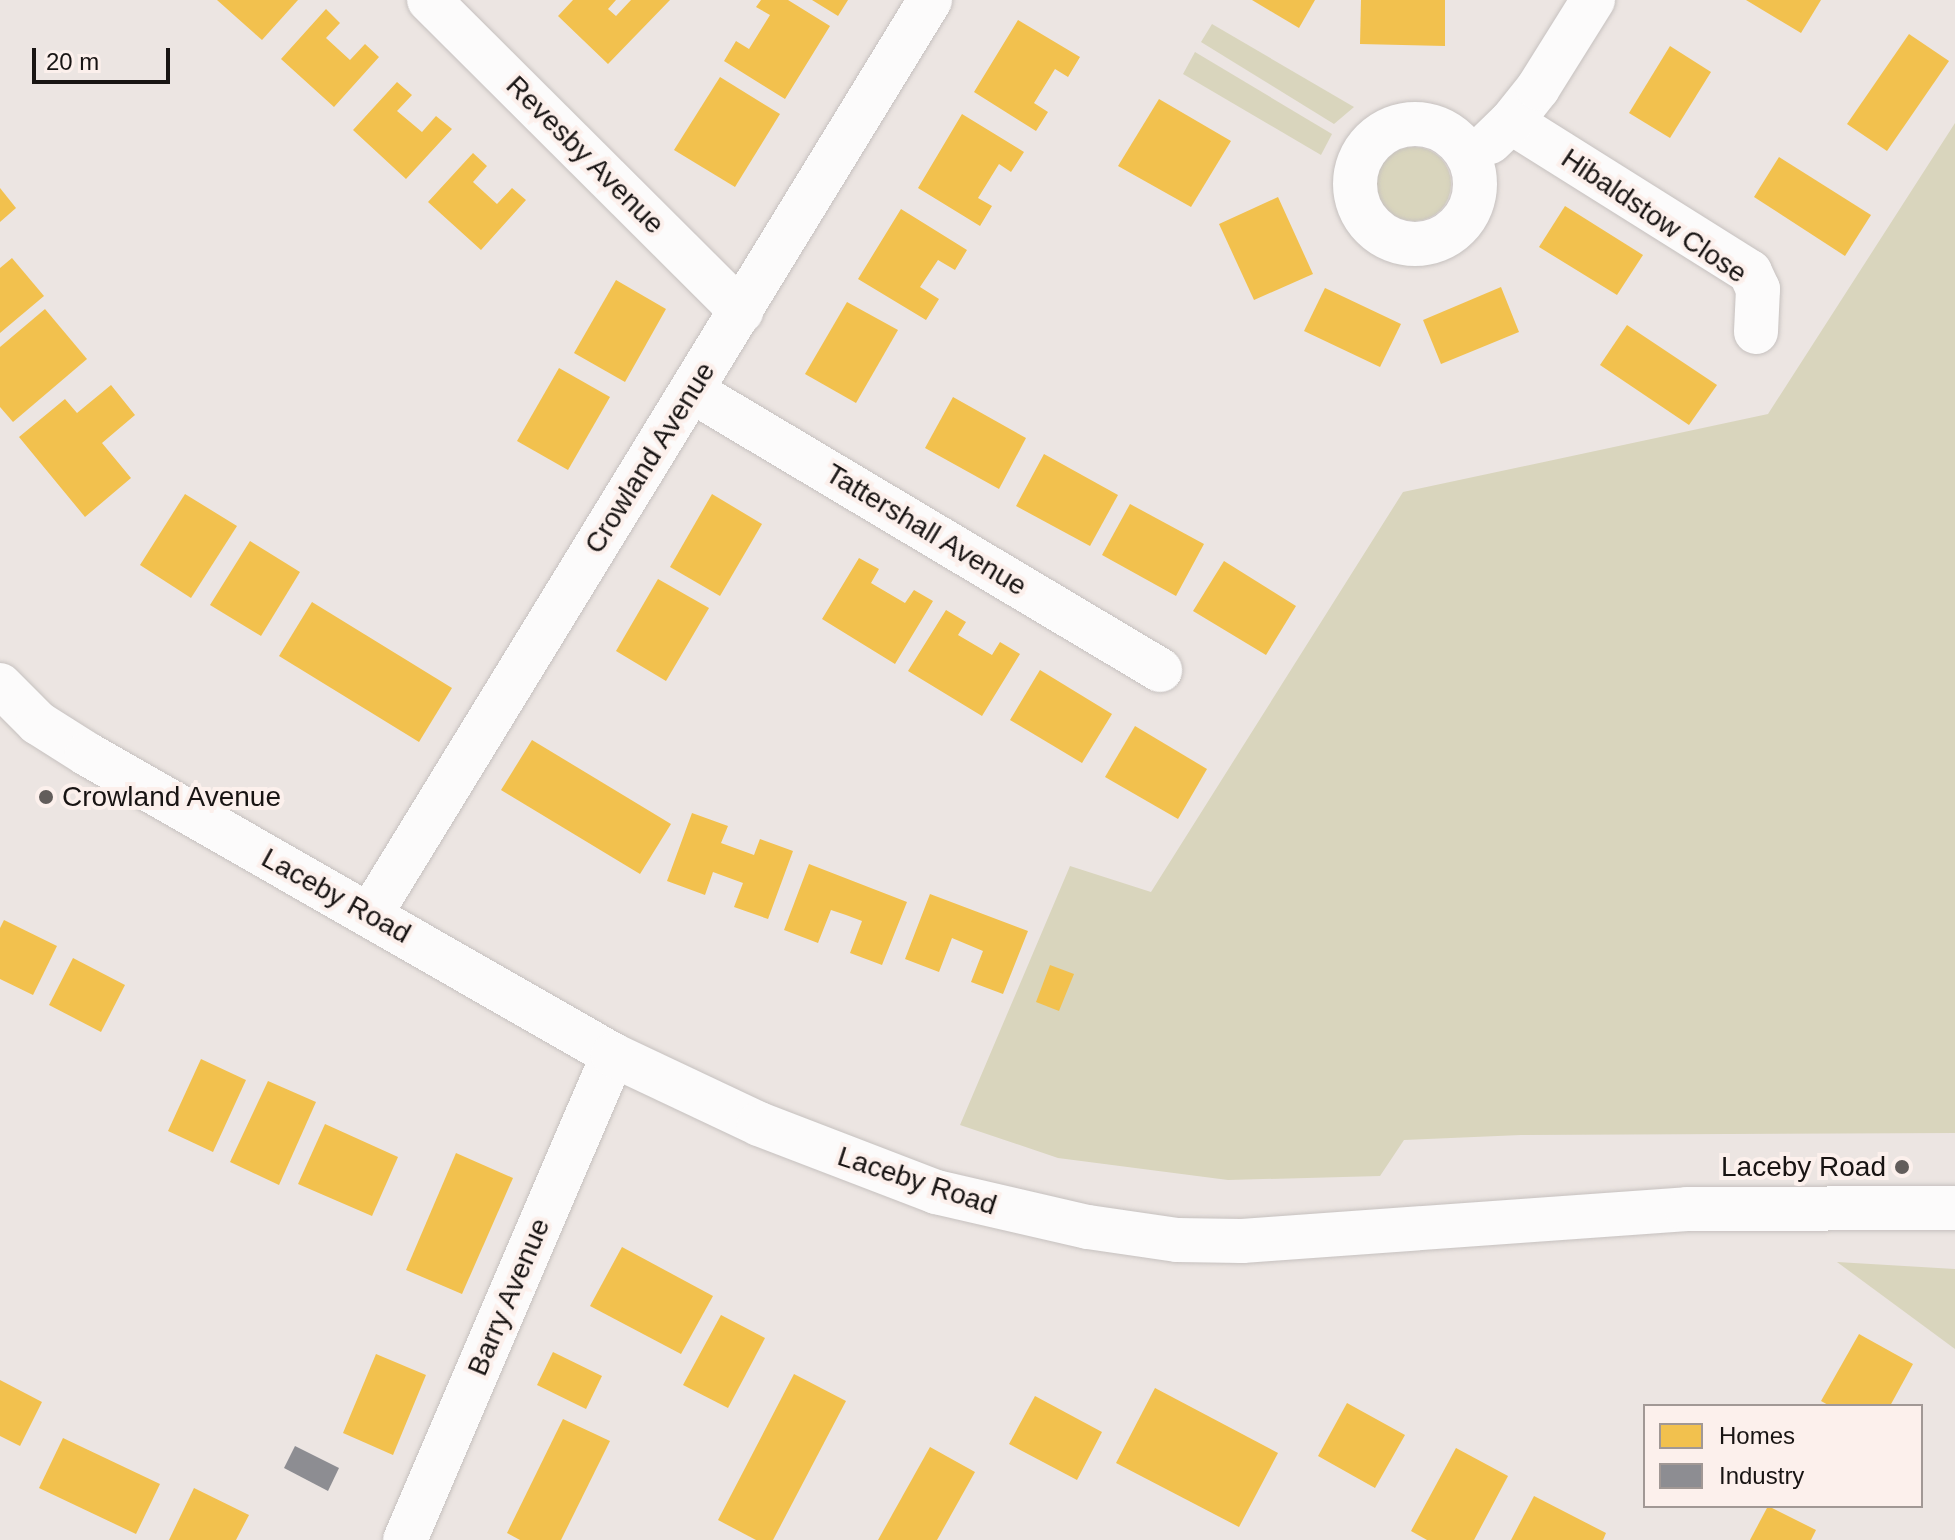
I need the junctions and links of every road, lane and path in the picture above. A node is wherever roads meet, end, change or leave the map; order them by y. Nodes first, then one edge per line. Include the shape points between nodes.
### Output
1 (429, 0) edge
2 (930, 0) edge
3 (1593, 0) edge
4 (1511, 122) junction
5 (1470, 159) dead end
6 (741, 311) junction
7 (1756, 332) dead end
8 (692, 391) junction
9 (1160, 670) dead end
10 (0, 685) edge
11 (370, 915) junction
12 (613, 1055) junction
13 (1955, 1208) edge
14 (405, 1540) edge

1 - 6 main road, Revesby Avenue
2 - 6 main road, Crowland Avenue
3 - 4 main road
4 - 5 main road
4 - 7 main road, Hibaldstow Close via 1750,272 1758,289
6 - 8 main road, Crowland Avenue
8 - 9 main road, Tattershall Avenue
8 - 11 main road, Crowland Avenue
10 - 11 main road, Laceby Road via 38,723 87,754
11 - 12 main road, Laceby Road
12 - 13 main road, Laceby Road via 759,1124 936,1192 1032,1216 1177,1240 1242,1241 1687,1209
12 - 14 main road, Barry Avenue

